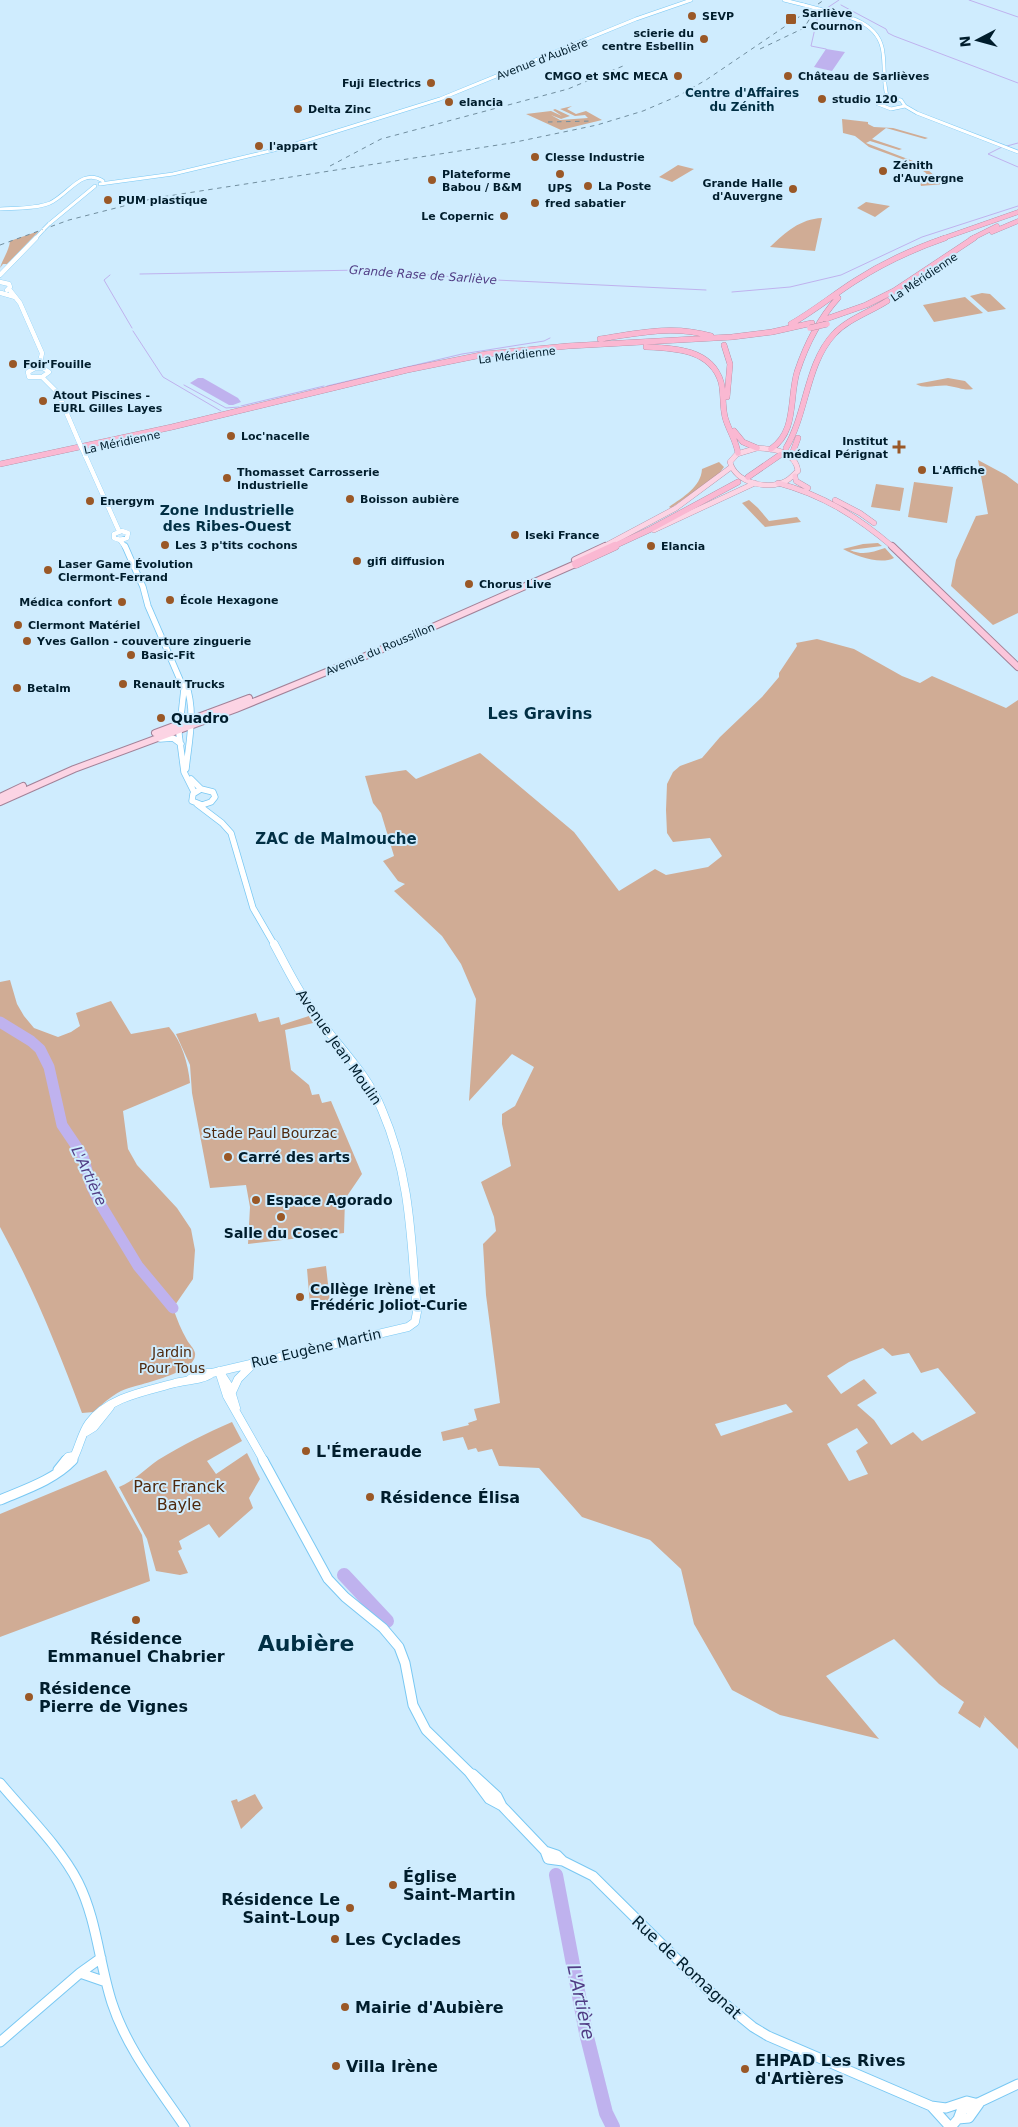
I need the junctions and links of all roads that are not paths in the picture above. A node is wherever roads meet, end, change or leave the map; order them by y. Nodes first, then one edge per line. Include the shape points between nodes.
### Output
1 (692, 0) edge
2 (784, 0) edge
3 (884, 72) junction
4 (886, 99) junction
5 (897, 99) junction
6 (905, 106) junction
7 (896, 109) junction
8 (917, 113) junction
9 (1018, 152) edge
10 (102, 182) junction
11 (83, 185) junction
12 (95, 186) junction
13 (86, 194) junction
14 (0, 209) edge
15 (1018, 214) edge
16 (1018, 221) edge
17 (7, 268) junction
18 (870, 272) junction
19 (0, 275) edge
20 (2, 282) edge
21 (10, 288) junction
22 (1, 293) edge
23 (887, 301) junction
24 (826, 322) junction
25 (807, 327) junction
26 (711, 336) dead end
27 (738, 336) junction
28 (724, 345) dead end
29 (626, 346) junction
30 (508, 351) junction
31 (42, 357) junction
32 (803, 358) junction
33 (40, 368) junction
34 (42, 377) junction
35 (811, 383) junction
36 (757, 448) junction
37 (771, 449) junction
38 (738, 453) junction
39 (778, 455) dead end
40 (790, 457) junction
41 (0, 464) edge
42 (0, 468) edge
43 (730, 468) junction
44 (795, 476) junction
45 (746, 477) dead end
46 (755, 483) junction
47 (778, 483) junction
48 (119, 531) junction
49 (630, 534) junction
50 (122, 540) junction
51 (576, 564) junction
52 (1018, 661) edge
53 (1018, 667) edge
54 (191, 705) junction
55 (205, 715) junction
56 (192, 722) junction
57 (179, 727) junction
58 (157, 739) junction
59 (181, 745) junction
60 (91, 760) junction
61 (72, 768) junction
62 (201, 789) junction
63 (194, 792) junction
64 (0, 797) edge
65 (0, 802) edge
66 (209, 803) junction
67 (197, 804) junction
68 (214, 816) junction
69 (413, 1324) joint
70 (255, 1362) junction
71 (212, 1372) junction
72 (232, 1392) junction
73 (236, 1409) junction
74 (0, 1500) edge
75 (0, 1783) edge
76 (101, 1958) junction
77 (80, 1973) junction
78 (106, 1982) junction
79 (0, 2042) edge
80 (1016, 2085) edge
81 (978, 2104) junction
82 (931, 2106) junction
83 (946, 2108) junction
84 (953, 2124) edge
85 (185, 2127) edge

1 - 10 main road, Avenue d'Aubière via 637,19 450,97 286,147 186,172 134,182
2 - 3 main road, bridge via 861,22 876,34 883,50
3 - 4 main road
3 - 5 main road via 887,89
4 - 5 main road
4 - 7 main road via 878,102
5 - 6 main road
6 - 7 main road
6 - 8 main road
7 - 8 main road
8 - 9 main road
10 - 11 main road, Avenue d'Aubière via 98,177 90,177
10 - 12 main road
11 - 12 main road
11 - 13 main road via 89,190
11 - 14 main road via 70,186 48,204
12 - 13 main road
13 - 17 main road, bridge via 68,206
15 - 18 highway via 924,245
15 - 24 highway, La Méridienne via 971,239 896,291
16 - 23 highway, La Méridienne via 977,241
17 - 19 main road
17 - 20 main road
18 - 27 highway via 802,318 778,328
18 - 32 highway via 844,292 830,308 815,330
20 - 21 main road
21 - 22 main road
21 - 31 main road via 20,303
22 - 31 main road via 16,298
23 - 24 highway, La Méridienne
23 - 35 highway via 833,335
24 - 25 highway, La Méridienne, bridge
25 - 27 highway, La Méridienne
25 - 29 highway, La Méridienne via 726,342
26 - 30 highway via 686,329 656,329
27 - 30 highway, La Méridienne
28 - 36 highway via 731,367 726,398 730,421 743,442
29 - 38 highway via 678,350 695,354 710,363 722,382 725,417
29 - 42 highway, La Méridienne via 535,351 456,364
30 - 41 highway, La Méridienne via 431,365 195,422
31 - 33 main road
32 - 35 highway via 796,420 785,448 795,434
32 - 37 highway via 793,387 788,427 782,441
33 - 34 main road via 49,372
33 - 34 main road via 30,370 27,375
34 - 48 main road, bridge via 58,393
35 - 40 highway via 805,418
36 - 37 main road
36 - 38 main road
37 - 40 main road
38 - 43 main road via 730,461
39 - 45 highway
40 - 44 main road via 798,467
43 - 46 main road via 736,475
43 - 49 main road, Avenue du Roussillon via 681,504
44 - 47 main road
44 - 52 highway via 801,485 846,505 876,524
46 - 47 main road
46 - 51 main road, Avenue du Roussillon
47 - 53 highway via 829,502 867,524 891,543
48 - 50 main road via 113,537
48 - 50 main road via 128,533
49 - 51 highway via 737,482 651,529
49 - 55 main road, Avenue du Roussillon via 426,626
50 - 54 main road via 190,692
50 - 57 main road via 184,689
51 - 56 main road, Avenue du Roussillon via 448,621
54 - 55 main road via 195,713
54 - 56 main road
55 - 56 main road, Avenue du Roussillon
56 - 57 main road, Avenue du Roussillon
56 - 62 main road via 186,769
57 - 58 main road, Avenue du Roussillon
57 - 59 main road
57 - 60 main road, Avenue du Roussillon
58 - 59 main road via 174,738
58 - 60 main road, Avenue du Roussillon
58 - 61 main road via 91,765
59 - 63 main road via 184,772
60 - 61 main road, Avenue du Roussillon
61 - 64 main road, Avenue du Roussillon
61 - 65 main road, Avenue du Roussillon
62 - 63 main road
62 - 66 main road via 214,793 214,799
63 - 67 main road via 191,799
66 - 67 main road
66 - 68 main road, Avenue Jean Moulin
67 - 68 main road, Avenue Jean Moulin
68 - 69 main road, Avenue Jean Moulin via 227,828 233,840 253,907 290,973 308,1004 368,1084 390,1128 410,1212 417,1312
69 - 70 main road, Rue Eugène Martin
70 - 71 main road, Rue Eugène Martin
70 - 72 main road via 238,1379
71 - 72 main road via 226,1379
71 - 73 main road
71 - 74 main road, Rue Eugène Martin via 207,1377 130,1395 111,1406 86,1432 70,1464
72 - 73 main road
73 - 82 main road, Rue de Romagnat via 331,1583 372,1617 399,1648 420,1723 469,1772 493,1803 502,1806 545,1851 548,1859 563,1861 593,1876 708,1990 753,2027
75 - 76 main road via 77,1877 89,1906
76 - 77 main road
76 - 78 main road
77 - 78 main road
77 - 79 main road
78 - 85 main road via 127,2038
80 - 81 main road
81 - 83 main road, Rue de Romagnat via 967,2101
81 - 84 main road via 972,2116
82 - 83 main road, Rue de Romagnat
82 - 84 main road, Rue de Romagnat
83 - 84 main road

